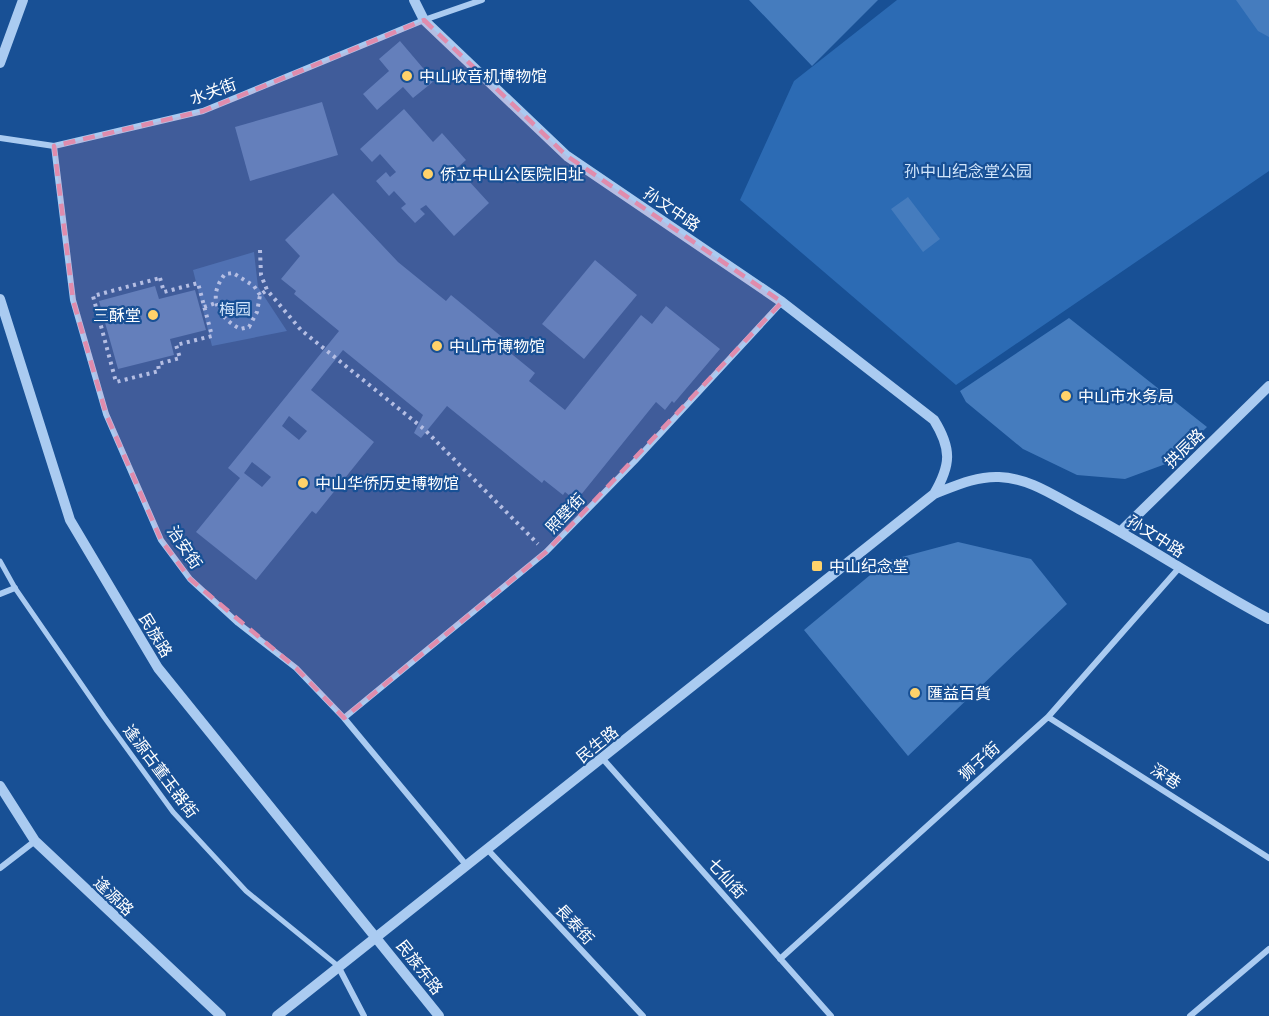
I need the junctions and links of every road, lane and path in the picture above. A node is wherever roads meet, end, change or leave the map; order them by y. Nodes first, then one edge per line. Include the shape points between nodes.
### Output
1 (23, 0) edge
2 (414, 0) edge
3 (482, 0) edge
4 (424, 20) junction
5 (0, 59) edge
6 (0, 138) edge
7 (54, 146) junction
8 (261, 250) dead end
9 (267, 290) junction
10 (260, 295) junction
11 (0, 299) edge
12 (782, 302) junction
13 (216, 303) junction
14 (204, 307) junction
15 (1269, 386) edge
16 (934, 494) junction
17 (1121, 531) junction
18 (546, 552) junction
19 (0, 561) edge
20 (1179, 568) junction
21 (15, 588) junction
22 (0, 594) edge
23 (1269, 619) edge
24 (1048, 717) junction
25 (344, 718) junction
26 (603, 759) junction
27 (0, 786) edge
28 (35, 841) junction
29 (488, 850) junction
30 (1269, 858) edge
31 (467, 866) junction
32 (0, 868) edge
33 (376, 937) junction
34 (1269, 949) edge
35 (780, 959) junction
36 (338, 966) junction
37 (221, 1016) edge
38 (277, 1016) edge
39 (364, 1016) edge
40 (439, 1016) edge
41 (643, 1016) edge
42 (831, 1016) edge
43 (1190, 1016) edge

1 - 5 street
2 - 4 street, 孙文中路
3 - 4 street, 水关街
4 - 7 street, 水关街 via 203,111
4 - 12 street, 孙文中路 via 567,156
6 - 7 street, 水关街
7 - 25 street, 治安街 via 73,300 106,414 161,540 190,579 296,668
8 - 9 path via 261,275
9 - 10 path
9 - 18 path via 301,330 424,429
10 - 13 path via 254,285 233,273 225,274 216,286
10 - 13 path via 249,327 240,329 229,323
11 - 33 street, 民族路 via 70,520 158,668
12 - 16 street, 孙文中路 via 934,420 948,447 943,478
12 - 18 street, 照壁街
13 - 14 path
14 - 14 path via 198,283 164,292 160,278 93,296 116,382 159,371 158,364 180,358 176,345 212,336
15 - 17 street, 拱辰路
16 - 17 street, 孙文中路 via 972,479 998,476 1025,480
16 - 26 street, 民生路
17 - 20 street, 孙文中路
18 - 25 street, 照壁街
19 - 21 street, 逢源古董玉器街
20 - 23 street, 孙文中路
20 - 24 street, 狮子街
21 - 22 street
21 - 36 street, 逢源古董玉器街 via 173,812 246,891
24 - 30 street, 深巷
24 - 35 street, 狮子街
25 - 31 street, 治安街
26 - 29 street, 民生路
26 - 35 street, 七仙街
27 - 28 street, 逢源路
28 - 32 street
28 - 37 street, 逢源路
29 - 31 street, 民生路
29 - 41 street, 長泰街
31 - 33 street, 民生路
33 - 36 street, 民生路
33 - 40 street, 民族东路
34 - 43 street
35 - 42 street, 七仙街
36 - 38 street, 民生路
36 - 39 street

